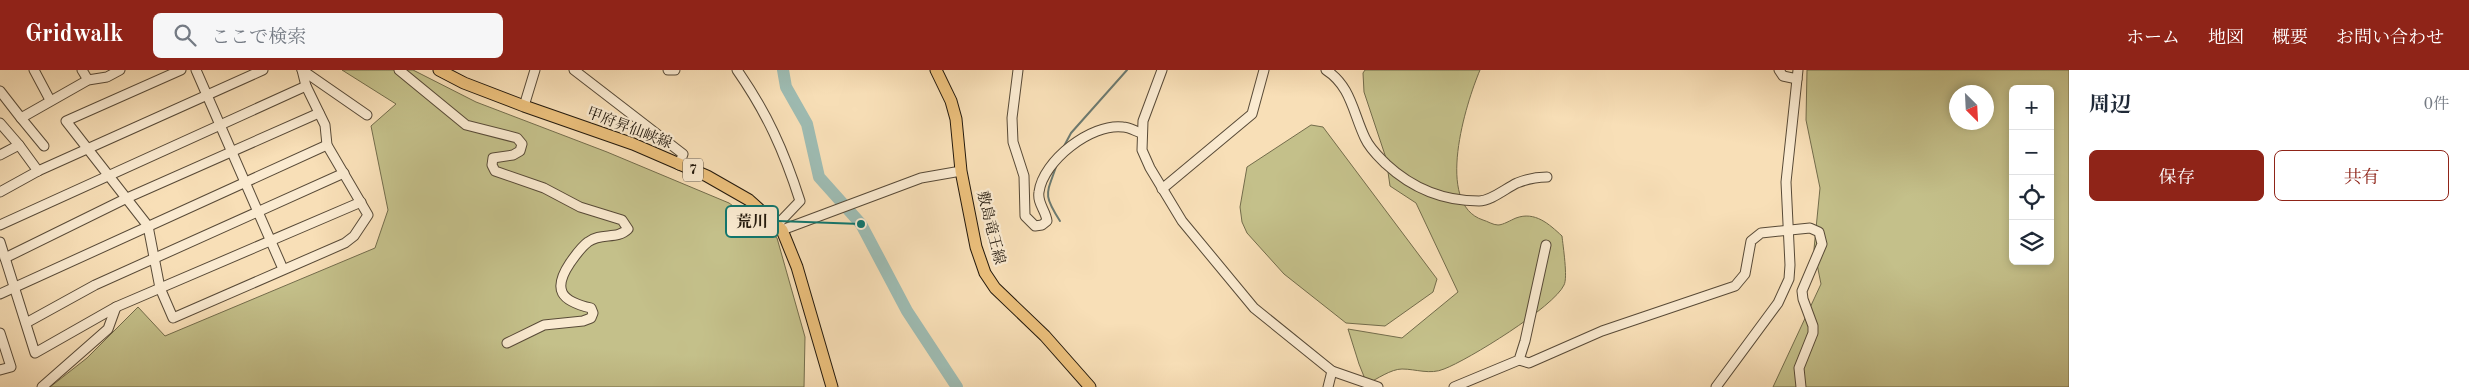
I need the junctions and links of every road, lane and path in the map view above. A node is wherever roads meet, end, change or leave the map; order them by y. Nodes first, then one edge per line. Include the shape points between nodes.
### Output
1 (34, 70) edge
2 (82, 70) edge
3 (120, 70) edge
4 (181, 70) edge
5 (196, 70) edge
6 (263, 70) edge
7 (302, 70) edge
8 (399, 70) edge
9 (439, 70) edge
10 (535, 70) edge
11 (574, 70) edge
12 (668, 70) edge
13 (675, 70) edge
14 (737, 70) edge
15 (936, 70) edge
16 (1018, 70) edge
17 (1162, 70) edge
18 (1264, 70) edge
19 (1326, 70) edge
20 (1778, 70) edge
21 (1798, 74) edge
22 (88, 80) junction
23 (306, 86) junction
24 (0, 91) edge
25 (207, 95) junction
26 (4, 100) edge
27 (50, 100) junction
28 (524, 106) junction
29 (320, 114) junction
30 (367, 115) dead end
31 (21, 118) junction
32 (0, 124) edge
33 (219, 124) junction
34 (1141, 133) junction
35 (19, 145) junction
36 (44, 146) dead end
37 (327, 146) junction
38 (88, 148) junction
39 (232, 153) junction
40 (0, 155) edge
41 (680, 165) junction
42 (38, 171) junction
43 (961, 171) junction
44 (344, 173) junction
45 (108, 175) junction
46 (1547, 177) dead end
47 (245, 182) junction
48 (1162, 189) junction
49 (0, 192) edge
50 (127, 198) junction
51 (361, 202) junction
52 (258, 212) junction
53 (0, 224) edge
54 (148, 226) junction
55 (780, 227) junction
56 (1788, 230) junction
57 (0, 242) edge
58 (272, 242) junction
59 (1546, 245) dead end
60 (156, 257) junction
61 (5, 258) junction
62 (283, 269) junction
63 (14, 288) junction
64 (160, 288) junction
65 (0, 294) edge
66 (116, 307) junction
67 (26, 323) junction
68 (0, 333) edge
69 (507, 343) dead end
70 (1519, 360) junction
71 (0, 370) edge
72 (1332, 372) junction
73 (42, 387) edge
74 (832, 387) edge
75 (1090, 387) edge
76 (1328, 387) edge
77 (1378, 387) edge
78 (1454, 387) edge
79 (1716, 387) edge
80 (1801, 387) edge

1 - 27 street
2 - 22 street
3 - 22 street via 107,77
4 - 38 street via 66,121
5 - 25 street
6 - 25 street
7 - 23 street
7 - 30 street
8 - 69 street via 466,125 517,138 522,144 520,151 493,158 495,171 526,180 580,206 626,223 628,229 624,233 589,241 565,270 560,290 564,297 576,304 591,308 590,318 544,325
9 - 28 main road, 甲府昇仙峡線 / 7
10 - 28 street
11 - 41 street via 683,154
12 - 13 street
14 - 55 street via 774,130 786,155 800,200
15 - 43 main road, 敷島竜王線 via 956,119
16 - 34 street via 1012,118 1013,142 1024,176 1025,216 1035,226 1047,221 1038,193 1050,165 1061,153 1103,129 1122,126
17 - 34 street
18 - 48 street via 1252,114
19 - 46 street via 1346,90 1365,139 1374,153 1415,187 1453,199 1482,201 1518,182
20 - 21 street via 1783,76
21 - 56 street via 1786,182
22 - 27 street
23 - 29 street
23 - 33 street
24 - 26 street
25 - 33 street
25 - 38 street
26 - 31 street
27 - 31 street
28 - 41 main road, 甲府昇仙峡線 / 7 via 633,144
29 - 37 street via 325,125
29 - 39 street
31 - 36 street
32 - 35 street
33 - 39 street
33 - 45 street
34 - 48 street via 1145,157
35 - 40 street
35 - 42 street
37 - 44 street
37 - 47 street
38 - 42 street
38 - 45 street
39 - 47 street
39 - 50 street
41 - 55 main road, 甲府昇仙峡線 / 7 via 736,192
42 - 49 street
43 - 55 street via 921,178 794,225
43 - 75 main road, 敷島竜王線 via 976,247 985,273 995,288 1045,336
44 - 51 street
44 - 52 street
45 - 50 street
45 - 53 street
47 - 52 street
47 - 54 street
48 - 72 street via 1185,226 1247,301
50 - 54 street
50 - 61 street
51 - 58 street
51 - 62 street via 368,215 354,236 345,243
52 - 58 street
52 - 60 street
54 - 60 street
54 - 63 street
55 - 74 main road, 甲府昇仙峡線 / 7 via 797,266
56 - 70 street via 1754,236 1745,274 1735,286 1602,331 1530,363
56 - 79 street via 1790,265 1784,290
56 - 80 street via 1815,230 1822,244 1802,291 1813,333 1799,368
57 - 61 street
58 - 62 street
58 - 64 street
59 - 70 street
60 - 64 street
60 - 67 street via 95,285
61 - 63 street
62 - 64 street via 173,318
63 - 65 street
63 - 67 street
64 - 66 street
66 - 67 street via 35,353
66 - 73 street via 108,329
68 - 71 street via 11,367
70 - 78 street
72 - 76 street
72 - 77 street

